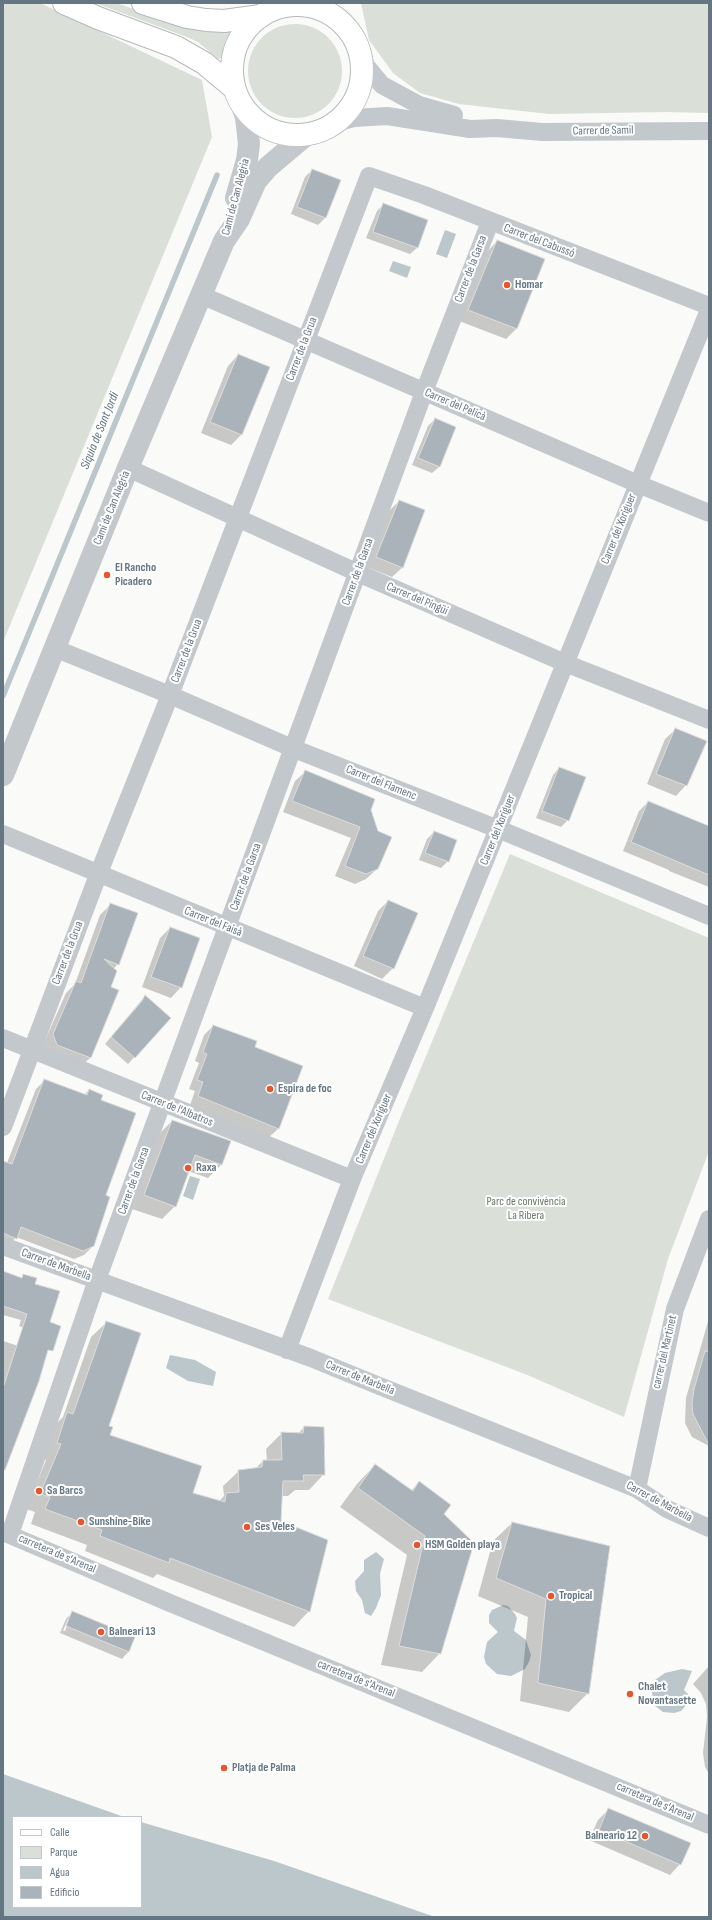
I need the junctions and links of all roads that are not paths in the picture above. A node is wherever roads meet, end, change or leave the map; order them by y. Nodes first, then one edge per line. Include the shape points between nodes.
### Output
1 (64, 3) edge
2 (143, 3) edge
3 (344, 3) edge
4 (295, 4) edge
5 (261, 16) junction
6 (351, 33) junction
7 (360, 53) junction
8 (238, 97) junction
9 (335, 124) junction
10 (497, 128) junction
11 (709, 131) edge
12 (306, 135) junction
13 (369, 176) joint
14 (490, 222) junction
15 (224, 241) junction
16 (201, 295) junction
17 (709, 306) edge
18 (709, 310) edge
19 (305, 340) junction
20 (424, 392) junction
21 (128, 468) junction
22 (638, 484) junction
23 (709, 513) edge
24 (236, 518) junction
25 (358, 573) junction
26 (54, 648) junction
27 (565, 663) junction
28 (170, 695) junction
29 (709, 720) edge
30 (292, 748) junction
31 (3, 776) edge
32 (498, 829) junction
33 (3, 834) edge
34 (98, 875) junction
35 (709, 916) edge
36 (227, 928) junction
37 (425, 1008) junction
38 (3, 1038) edge
39 (32, 1049) junction
40 (162, 1103) junction
41 (3, 1127) edge
42 (352, 1180) junction
43 (709, 1219) edge
44 (3, 1246) edge
45 (97, 1280) junction
46 (287, 1350) junction
47 (637, 1489) junction
48 (709, 1528) edge
49 (6, 1533) edge
50 (709, 1825) edge

1 - 8 main road via 190,54 204,63
2 - 5 main road via 206,20
3 - 6 main road
4 - 5 main road via 271,10
4 - 6 main road via 326,12
5 - 8 main road via 246,29 236,47 232,68
6 - 7 main road
7 - 9 main road via 360,87 351,107
7 - 10 street, Carrer de Samil via 367,67 382,85 405,99 433,110
8 - 12 main road via 257,122 275,132
8 - 15 street, Camí de Can Alegria via 248,132 247,160 241,186 229,214
9 - 10 street, Carrer de Samil via 354,118 387,116 470,129
9 - 12 main road
10 - 11 street, Carrer de Samil via 542,132
12 - 15 street, Camí de Can Alegria via 268,167 259,178 239,219
13 - 14 street, Carrer del Cabussó
13 - 19 street, Carrer de la Grua
14 - 17 street, Carrer del Cabussó
14 - 20 street, Carrer de la Garsa
15 - 16 street, Camí de Can Alegria
16 - 19 street, Carrer del Pelicà
16 - 21 street, Camí de Can Alegria
18 - 22 street, Carrer del Xoriguer
19 - 20 street, Carrer del Pelicà
19 - 24 street, Carrer de la Grua
20 - 22 street, Carrer del Pelicà
20 - 25 street, Carrer de la Garsa
21 - 24 street, Carrer del Pingüí
21 - 26 street, Camí de Can Alegria
22 - 23 street, Carrer del Pelicà
22 - 27 street, Carrer del Xoriguer
24 - 25 street, Carrer del Pingüí
24 - 28 street, Carrer de la Grua
25 - 27 street, Carrer del Pingüí
25 - 30 street, Carrer de la Garsa
26 - 28 street, Carrer del Flamenc
26 - 31 street, Camí de Can Alegria
27 - 29 street, Carrer del Pingüí
27 - 32 street, Carrer del Xoriguer
28 - 30 street, Carrer del Flamenc
28 - 34 street, Carrer de la Grua
30 - 32 street, Carrer del Flamenc
30 - 36 street, Carrer de la Garsa
32 - 35 street, Carrer del Flamenc
32 - 37 street, Carrer del Xoriguer
33 - 34 street, Carrer del Faisà
34 - 36 street, Carrer del Faisà
34 - 39 street, Carrer de la Grua
36 - 37 street, Carrer del Faisà
36 - 40 street, Carrer de la Garsa
37 - 42 street, Carrer del Xoriguer
38 - 39 street, Carrer de l'Albatros
39 - 40 street, Carrer de l'Albatros
39 - 41 street, Carrer de la Grua
40 - 42 street, Carrer de l'Albatros
40 - 45 street, Carrer de la Garsa
42 - 46 street, Carrer del Xoriguer
43 - 47 street, carrer del Martinet via 675,1309
44 - 45 street, Carrer de Marbella
45 - 46 street, Carrer de Marbella
45 - 49 street, Carrer de la Garsa
46 - 47 street, Carrer de Marbella
47 - 48 street, Carrer de Marbella via 667,1509
49 - 50 street, carretera de s'Arenal

